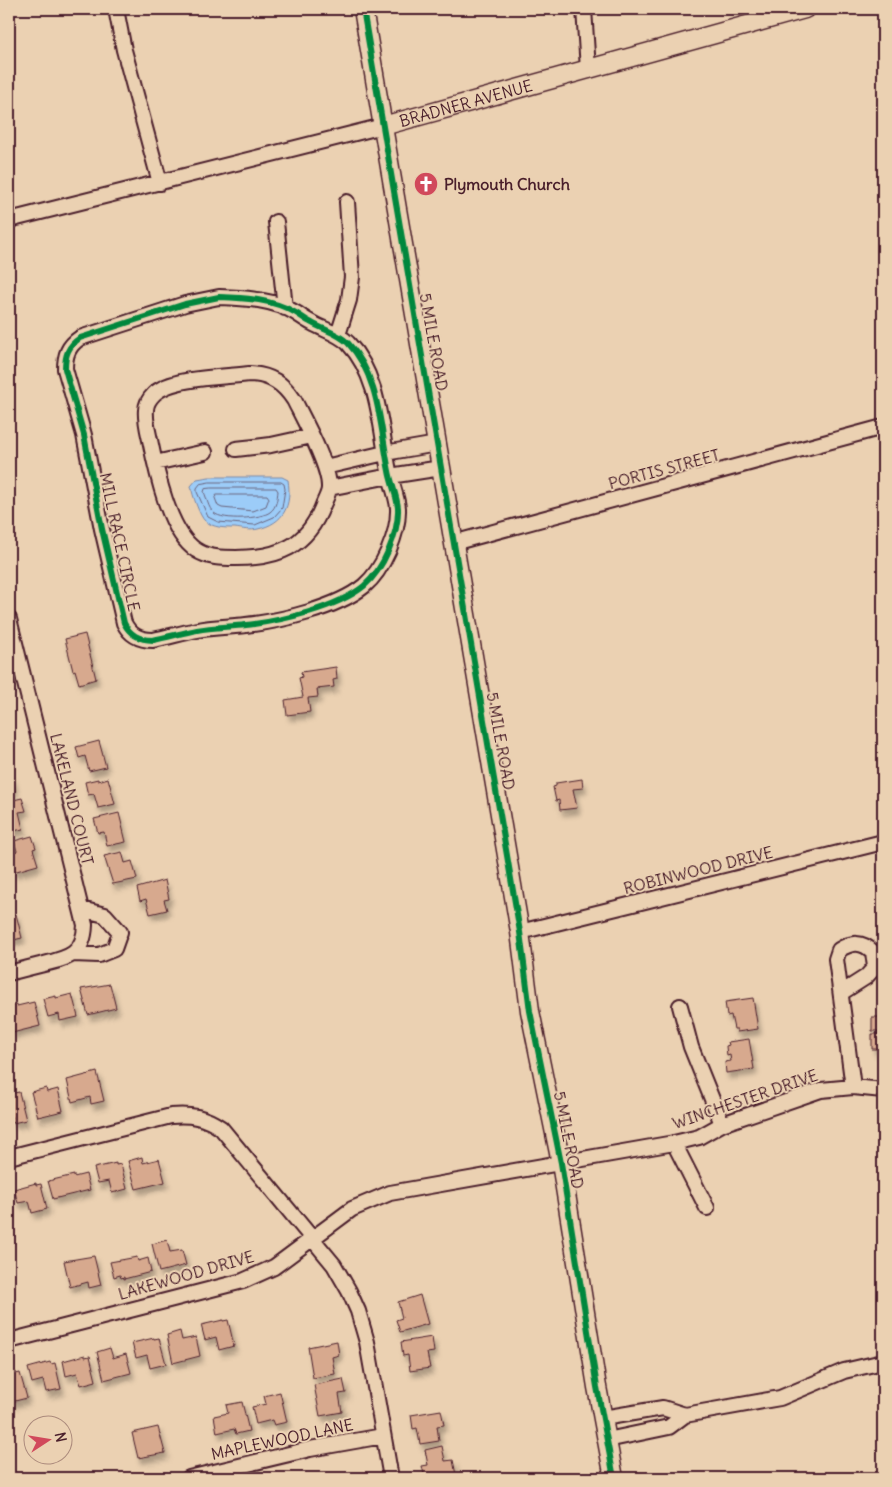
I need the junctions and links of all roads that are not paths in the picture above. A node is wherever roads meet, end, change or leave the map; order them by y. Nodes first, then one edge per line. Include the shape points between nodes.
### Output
1 (116, 9) edge
2 (362, 9) edge
3 (584, 9) edge
4 (805, 9) edge
5 (588, 69) junction
6 (383, 126) junction
7 (160, 183) junction
8 (346, 202) dead end
9 (9, 220) edge
10 (276, 222) dead end
11 (285, 308) junction
12 (338, 335) junction
13 (883, 427) edge
14 (312, 436) junction
15 (437, 444) junction
16 (236, 449) dead end
17 (205, 452) dead end
18 (385, 453) junction
19 (155, 463) junction
20 (325, 466) junction
21 (441, 468) junction
22 (390, 476) junction
23 (330, 488) junction
24 (453, 543) junction
25 (9, 619) edge
26 (883, 842) edge
27 (82, 909) junction
28 (520, 932) junction
29 (73, 954) junction
30 (9, 973) edge
31 (841, 993) dead end
32 (680, 1006) dead end
33 (853, 1087) junction
34 (883, 1090) edge
35 (722, 1124) junction
36 (674, 1143) junction
37 (9, 1157) edge
38 (561, 1163) junction
39 (707, 1208) dead end
40 (312, 1238) junction
41 (9, 1341) edge
42 (883, 1362) edge
43 (685, 1415) junction
44 (603, 1418) junction
45 (383, 1436) junction
46 (607, 1440) junction
47 (188, 1478) edge
48 (391, 1478) edge
49 (614, 1478) edge

1 - 7 street
2 - 6 street, 5 MILE ROAD
3 - 5 street
4 - 5 street, BRADNER AVENUE
5 - 6 street, BRADNER AVENUE
6 - 7 street, BRADNER AVENUE
6 - 15 street, 5 MILE ROAD
7 - 9 street, BRADNER AVENUE
8 - 12 street via 352,277
10 - 11 street
11 - 12 street, MILL RACE CIRCLE
11 - 22 street, MILL RACE CIRCLE via 244,298 199,300 80,338 68,349 65,369 84,436 126,628 139,638 153,640 198,630 277,620 329,606 350,596 376,573 391,543 398,508
12 - 18 street, MILL RACE CIRCLE via 357,355 372,384
13 - 24 street, PORTIS STREET
14 - 16 street
14 - 19 street via 289,391 277,381 250,374 194,380 158,390 148,403 146,420
14 - 20 street
15 - 18 street
15 - 21 street, 5 MILE ROAD
17 - 19 street
18 - 20 street
18 - 22 street, MILL RACE CIRCLE
19 - 23 street via 165,501 178,529 187,544 210,557 258,558 299,542 320,513
20 - 23 street
21 - 22 street
21 - 24 street, 5 MILE ROAD
22 - 23 street
24 - 28 street, 5 MILE ROAD
25 - 27 street, LAKELAND COURT
26 - 28 street, ROBINWOOD DRIVE
27 - 29 street, LAKELAND COURT via 85,935
27 - 29 street via 105,915 120,932 114,949 98,955
28 - 38 street, 5 MILE ROAD via 530,1011
29 - 30 street
31 - 33 street
32 - 35 street via 691,1047
33 - 34 street, WINCHESTER DRIVE
33 - 35 street, WINCHESTER DRIVE via 820,1090
35 - 36 street, WINCHESTER DRIVE via 699,1137
36 - 38 street, WINCHESTER DRIVE
36 - 39 street
37 - 40 street via 171,1116 196,1116 221,1128
38 - 40 street, LAKEWOOD DRIVE via 390,1193 352,1209
38 - 44 street, 5 MILE ROAD
40 - 41 street, LAKEWOOD DRIVE via 274,1267 243,1281
40 - 45 street via 334,1265 358,1311 367,1342
42 - 43 street via 844,1370 780,1398
43 - 44 street via 663,1408
43 - 46 street via 669,1427
44 - 46 street, 5 MILE ROAD
45 - 47 street, MAPLEWOOD LANE via 310,1449
45 - 48 street
46 - 49 street, 5 MILE ROAD

